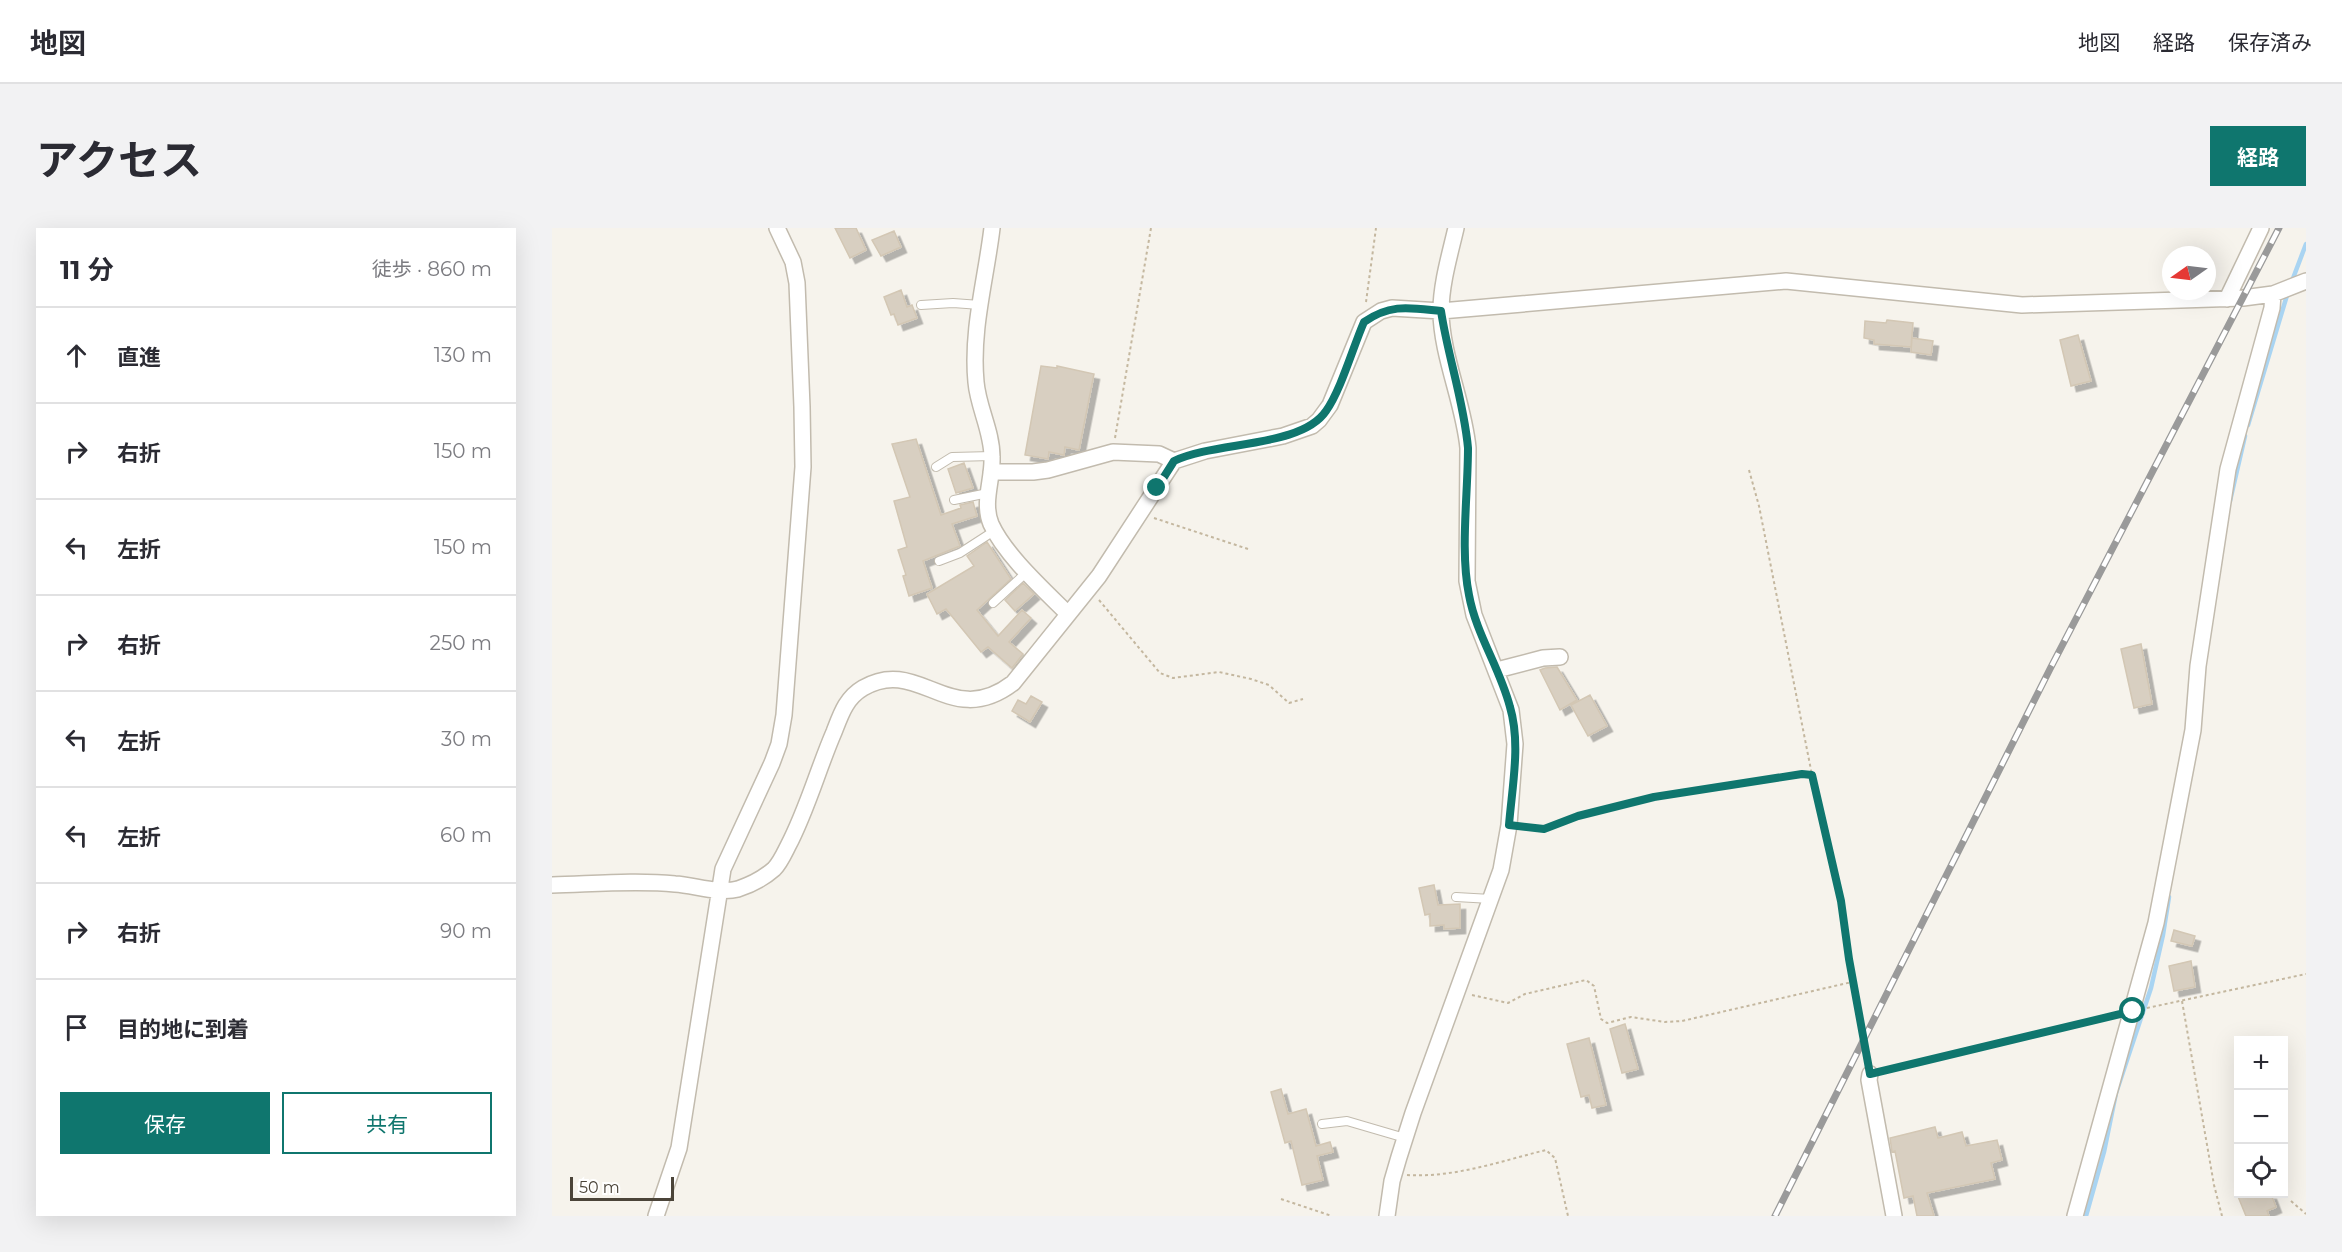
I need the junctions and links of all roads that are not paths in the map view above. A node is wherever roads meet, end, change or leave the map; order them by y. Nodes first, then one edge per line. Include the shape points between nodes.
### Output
1 (777, 228) edge
2 (992, 228) edge
3 (1456, 228) edge
4 (2261, 228) edge
5 (2306, 281) edge
6 (2273, 294) junction
7 (2228, 299) junction
8 (921, 305) dead end
9 (980, 305) junction
10 (1441, 311) junction
11 (992, 456) junction
12 (1174, 461) junction
13 (936, 467) dead end
14 (991, 472) junction
15 (988, 493) junction
16 (954, 500) dead end
17 (994, 531) junction
18 (939, 561) dead end
19 (1027, 572) junction
20 (993, 603) dead end
21 (1068, 614) junction
22 (1560, 657) dead end
23 (1497, 670) junction
24 (552, 885) edge
25 (718, 889) junction
26 (1456, 897) dead end
27 (1491, 899) junction
28 (1870, 1074) road end
29 (1322, 1124) dead end
30 (1405, 1138) junction
31 (656, 1216) edge
32 (1387, 1216) edge
33 (1894, 1216) edge
34 (2075, 1216) edge

1 - 25 street via 793,262 797,283 802,407 802,467 784,715 772,764 727,857
2 - 9 street
3 - 10 street
4 - 7 street
5 - 6 street
6 - 7 street
6 - 34 street via 2229,470 2198,666 2193,730 2156,923
7 - 10 street via 2022,305 1786,281
8 - 9 lane
9 - 11 street via 974,352 976,383
10 - 12 street via 1392,308 1364,322 1330,405 1312,426
10 - 23 street via 1467,430 1469,596
11 - 13 lane via 952,457
11 - 14 street
12 - 14 street via 1159,454 1113,452 1041,471
12 - 21 street via 1142,514
14 - 15 street
15 - 16 lane
15 - 17 street
17 - 18 lane via 960,553
17 - 19 street
19 - 20 lane
19 - 21 street
21 - 25 street via 1013,683 991,696 952,699 916,683 893,679 869,684 854,694 845,706 778,864 738,889
22 - 23 street
23 - 27 street via 1509,702 1515,744 1509,825
24 - 25 street via 673,884
25 - 31 street via 680,1148
26 - 27 lane
27 - 30 street
28 - 33 street
29 - 30 lane via 1347,1121
30 - 32 street

